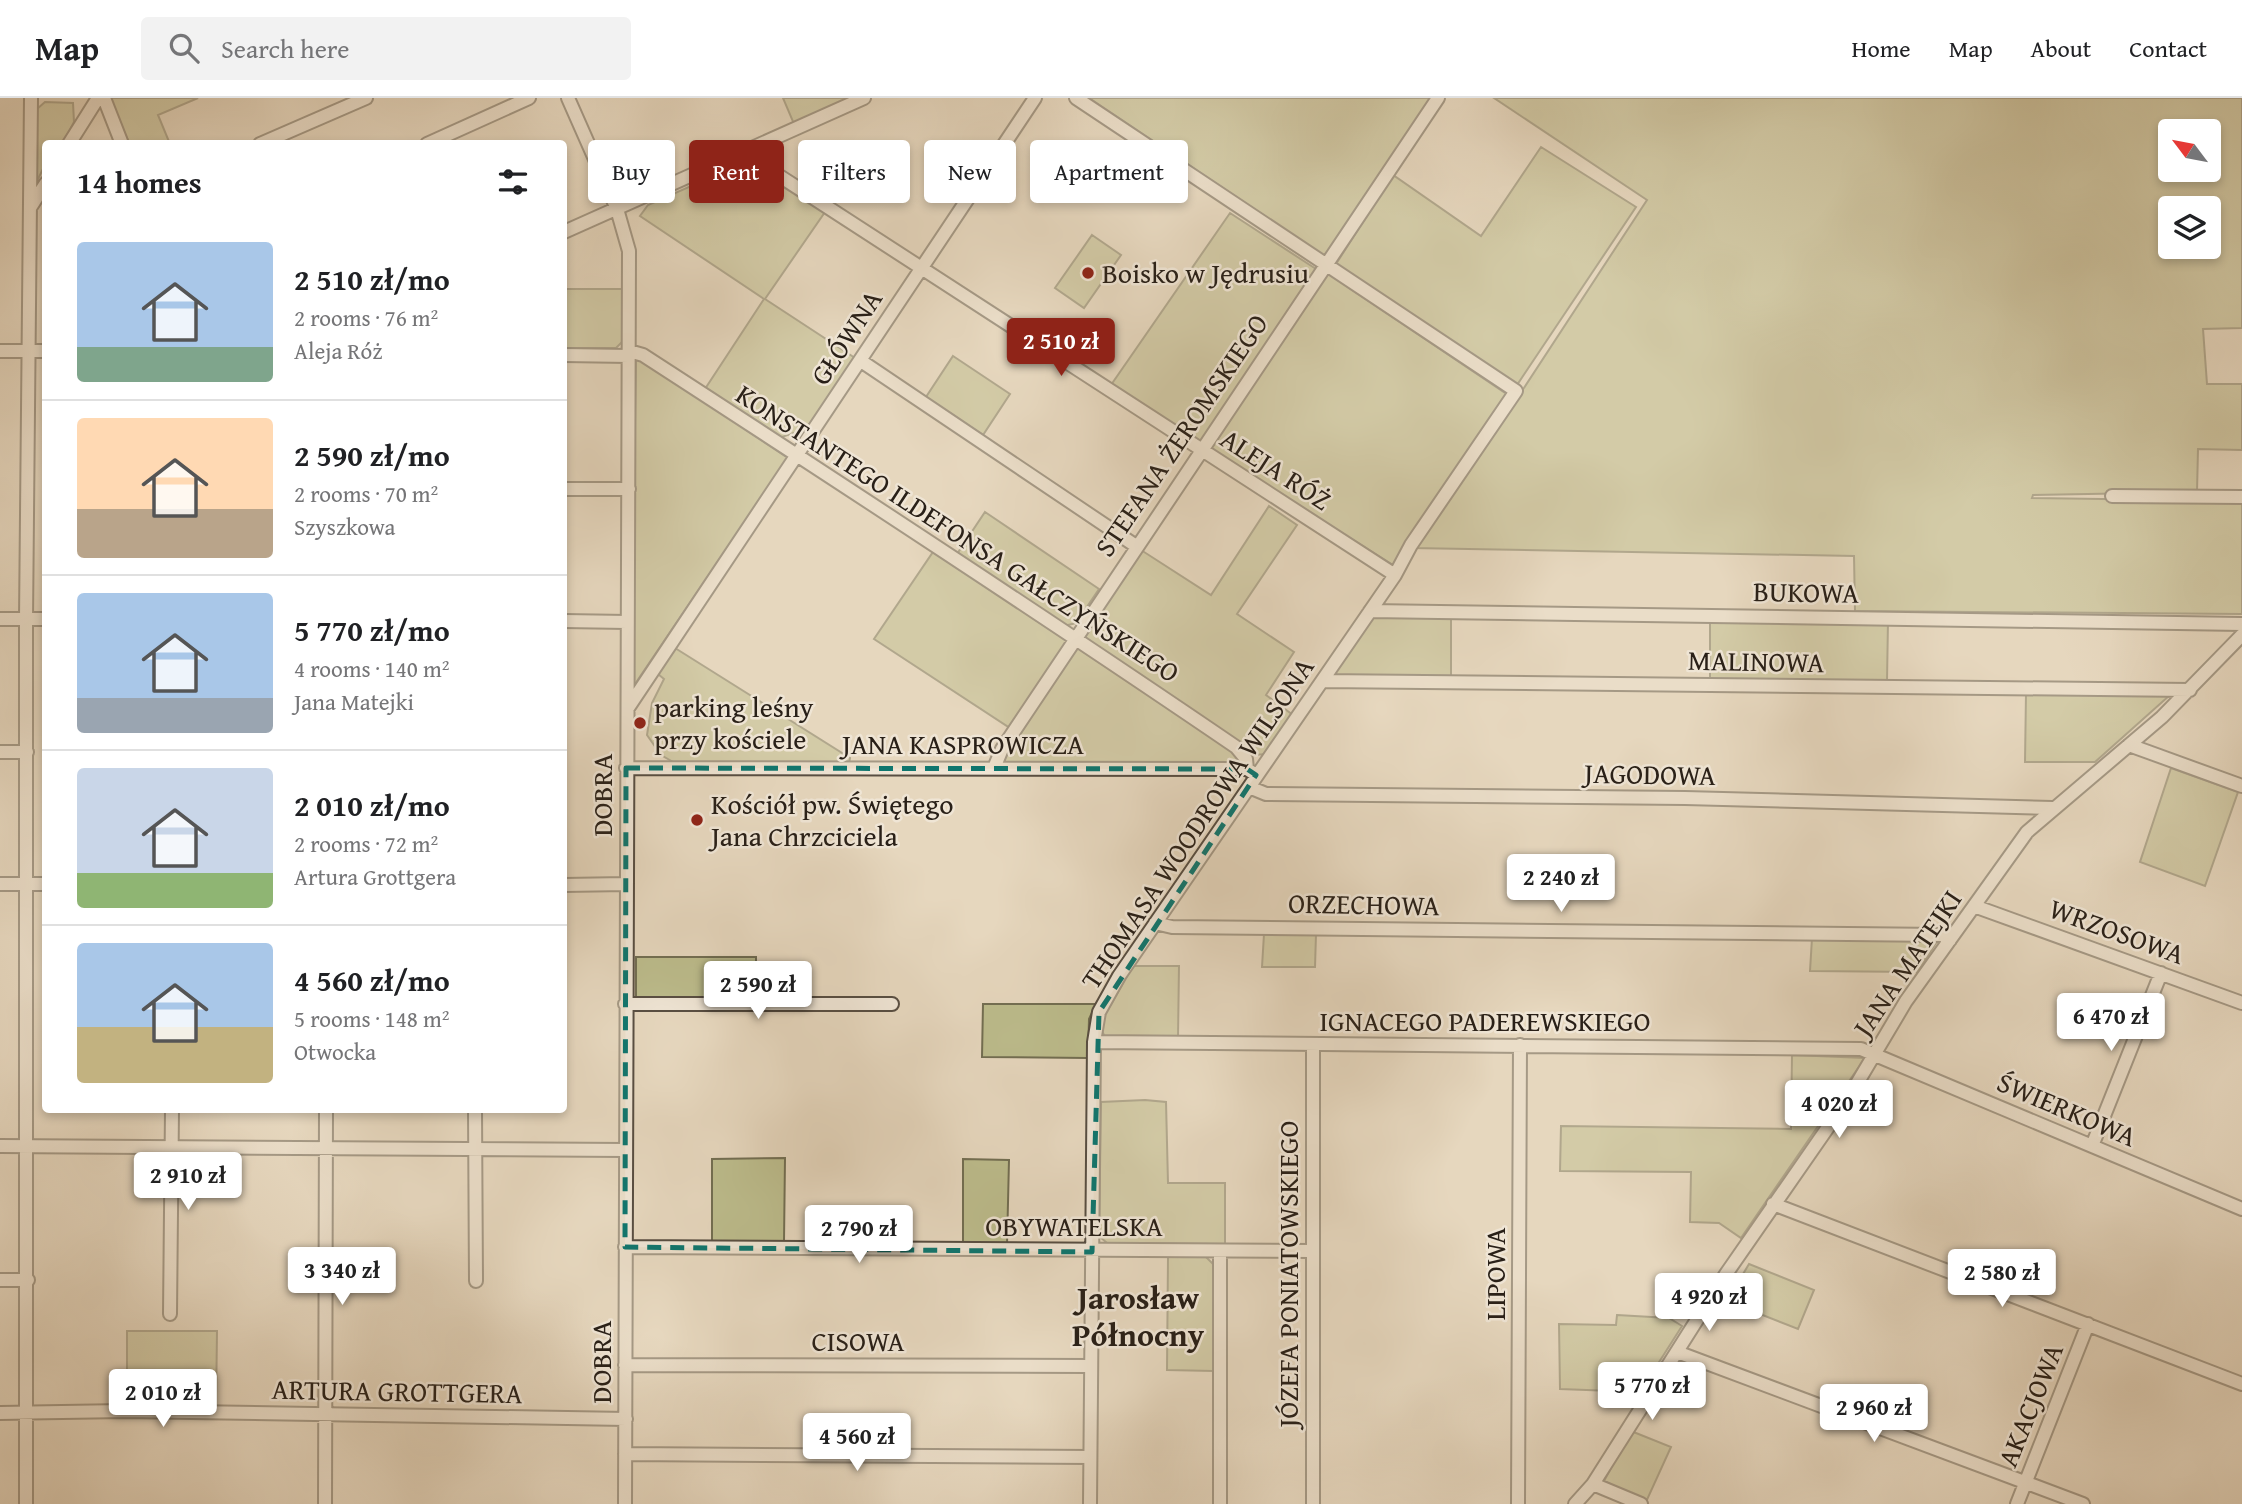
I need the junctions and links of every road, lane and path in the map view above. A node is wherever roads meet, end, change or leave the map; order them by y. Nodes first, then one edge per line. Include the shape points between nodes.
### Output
1 (31, 98) edge
2 (98, 98) edge
3 (104, 98) edge
4 (366, 98) edge
5 (529, 98) edge
6 (568, 98) edge
7 (864, 98) edge
8 (1035, 98) edge
9 (1076, 98) edge
10 (1438, 98) edge
11 (72, 140) edge
12 (120, 140) edge
13 (269, 140) edge
14 (436, 140) edge
15 (772, 140) edge
16 (689, 177) edge
17 (784, 179) edge
18 (42, 189) edge
19 (30, 208) junction
20 (617, 209) junction
21 (567, 231) edge
22 (1326, 264) junction
23 (921, 267) junction
24 (0, 351) edge
25 (28, 351) junction
26 (42, 351) edge
27 (629, 353) junction
28 (567, 355) edge
29 (861, 361) junction
30 (1200, 450) junction
31 (797, 454) junction
32 (567, 489) edge
33 (629, 489) junction
34 (2112, 496) dead end
35 (2242, 497) edge
36 (1136, 546) junction
37 (1395, 575) junction
38 (1370, 611) junction
39 (0, 619) edge
40 (26, 619) junction
41 (42, 620) edge
42 (567, 621) edge
43 (627, 622) junction
44 (2242, 624) edge
45 (2242, 635) edge
46 (1074, 639) junction
47 (1322, 681) junction
48 (2190, 690) junction
49 (628, 708) junction
50 (2129, 745) junction
51 (27, 751) junction
52 (0, 752) edge
53 (626, 768) junction
54 (995, 768) junction
55 (1252, 772) junction
56 (2242, 786) edge
57 (1249, 787) junction
58 (2052, 808) junction
59 (0, 884) edge
60 (27, 884) junction
61 (42, 884) edge
62 (626, 884) junction
63 (567, 885) edge
64 (1975, 906) junction
65 (1155, 923) junction
66 (1950, 940) junction
67 (2161, 973) junction
68 (2242, 1003) edge
69 (625, 1004) junction
70 (892, 1004) dead end
71 (1094, 1042) junction
72 (1313, 1044) junction
73 (1520, 1045) junction
74 (1874, 1055) junction
75 (172, 1113) edge
76 (326, 1113) edge
77 (475, 1113) edge
78 (0, 1146) edge
79 (28, 1146) junction
80 (172, 1146) junction
81 (2092, 1146) junction
82 (326, 1147) junction
83 (476, 1150) junction
84 (625, 1150) junction
85 (1773, 1204) junction
86 (2242, 1209) edge
87 (625, 1247) junction
88 (1220, 1251) junction
89 (1312, 1251) junction
90 (1092, 1252) junction
91 (0, 1280) edge
92 (27, 1280) junction
93 (476, 1280) dead end
94 (170, 1314) dead end
95 (2088, 1324) junction
96 (1677, 1352) junction
97 (625, 1365) junction
98 (1091, 1366) junction
99 (2242, 1384) edge
100 (0, 1413) edge
101 (27, 1413) junction
102 (325, 1414) junction
103 (626, 1419) junction
104 (625, 1454) junction
105 (1090, 1457) junction
106 (2025, 1482) junction
107 (1593, 1484) junction
108 (26, 1504) edge
109 (325, 1504) edge
110 (625, 1504) edge
111 (1090, 1504) edge
112 (1220, 1504) edge
113 (1313, 1504) edge
114 (1518, 1504) edge
115 (1575, 1504) edge
116 (1641, 1504) edge
117 (2017, 1504) edge
118 (2083, 1504) edge

1 - 19 street
2 - 11 street
3 - 12 street
4 - 13 street
5 - 14 street
6 - 20 street, DOBRA
7 - 15 street
8 - 23 street, GŁÓWNA
9 - 22 street
10 - 22 street, STEFANA ŻEROMSKIEGO
16 - 20 street
17 - 23 street, ALEJA RÓŻ
18 - 19 street
19 - 25 street
20 - 21 street
20 - 27 street, DOBRA via 629,251
22 - 30 street, STEFANA ŻEROMSKIEGO
22 - 37 street, THOMASA WOODROWA WILSONA via 1516,391
23 - 29 street, GŁÓWNA
23 - 30 street, ALEJA RÓŻ
24 - 25 street
25 - 26 street
25 - 40 street
27 - 28 street
27 - 31 street, KONSTANTEGO ILDEFONSA GAŁCZYŃSKIEGO via 643,355
27 - 33 street, DOBRA
29 - 31 street, GŁÓWNA
29 - 36 street
30 - 36 street, STEFANA ŻEROMSKIEGO
30 - 37 street, ALEJA RÓŻ
31 - 46 street, KONSTANTEGO ILDEFONSA GAŁCZYŃSKIEGO
31 - 49 street, GŁÓWNA
32 - 33 street
33 - 43 street, DOBRA
34 - 35 street
36 - 46 street, STEFANA ŻEROMSKIEGO
37 - 38 street, THOMASA WOODROWA WILSONA
38 - 44 street, BUKOWA
38 - 47 street, THOMASA WOODROWA WILSONA
39 - 40 street
40 - 41 street
40 - 51 street
42 - 43 street
43 - 49 street, DOBRA
45 - 48 street, JANA MATEJKI
46 - 54 street, STEFANA ŻEROMSKIEGO via 1002,749
46 - 55 street, KONSTANTEGO ILDEFONSA GAŁCZYŃSKIEGO via 1236,747
47 - 48 street, MALINOWA
47 - 55 street, THOMASA WOODROWA WILSONA
48 - 50 street, JANA MATEJKI
49 - 53 street, DOBRA
50 - 56 street
50 - 58 street, JANA MATEJKI
51 - 52 street
51 - 60 street
53 - 54 street, JANA KASPROWICZA
53 - 62 street, DOBRA
54 - 55 street, JANA KASPROWICZA
55 - 57 street, THOMASA WOODROWA WILSONA
57 - 58 street, JAGODOWA via 1266,794
57 - 65 street, THOMASA WOODROWA WILSONA
58 - 64 street, JANA MATEJKI via 2027,832
59 - 60 street
60 - 61 street
60 - 79 street
62 - 63 street
62 - 69 street, DOBRA
64 - 66 street, JANA MATEJKI
64 - 67 street, WRZOSOWA
65 - 66 street, ORZECHOWA via 1172,927 1941,935
65 - 71 street, THOMASA WOODROWA WILSONA via 1107,995
66 - 74 street, JANA MATEJKI
67 - 68 street, WRZOSOWA
67 - 81 street
69 - 70 street
69 - 84 street, DOBRA
71 - 72 street, IGNACEGO PADEREWSKIEGO
71 - 90 street, THOMASA WOODROWA WILSONA
72 - 73 street, IGNACEGO PADEREWSKIEGO
72 - 89 street, JÓZEFA PONIATOWSKIEGO
73 - 74 street, IGNACEGO PADEREWSKIEGO via 1861,1049
73 - 114 street, LIPOWA
74 - 81 street, ŚWIERKOWA
74 - 85 street, JANA MATEJKI
75 - 80 street
76 - 82 street
77 - 83 street
78 - 79 street
79 - 80 street
79 - 92 street
80 - 82 street
80 - 94 street
81 - 86 street, ŚWIERKOWA
82 - 83 street
82 - 102 street
83 - 84 street
83 - 93 street
84 - 87 street, DOBRA
85 - 95 street
85 - 96 street, JANA MATEJKI
87 - 90 street, OBYWATELSKA
87 - 97 street, DOBRA
88 - 89 street, OBYWATELSKA
88 - 90 street, OBYWATELSKA
88 - 112 street
89 - 113 street, JÓZEFA PONIATOWSKIEGO
90 - 98 street, THOMASA WOODROWA WILSONA
91 - 92 street
92 - 101 street
95 - 99 street
95 - 106 street, AKACJOWA
96 - 106 street
96 - 107 street, JANA MATEJKI
97 - 98 street, CISOWA
97 - 103 street, DOBRA
98 - 105 street, THOMASA WOODROWA WILSONA
100 - 101 street, ARTURA GROTTGERA
101 - 102 street, ARTURA GROTTGERA
101 - 108 street
102 - 103 street, ARTURA GROTTGERA
102 - 109 street
103 - 104 street, DOBRA
104 - 105 street
104 - 110 street, DOBRA
105 - 111 street, THOMASA WOODROWA WILSONA
106 - 117 street, AKACJOWA
106 - 118 street
107 - 115 street, JANA MATEJKI
107 - 116 street

